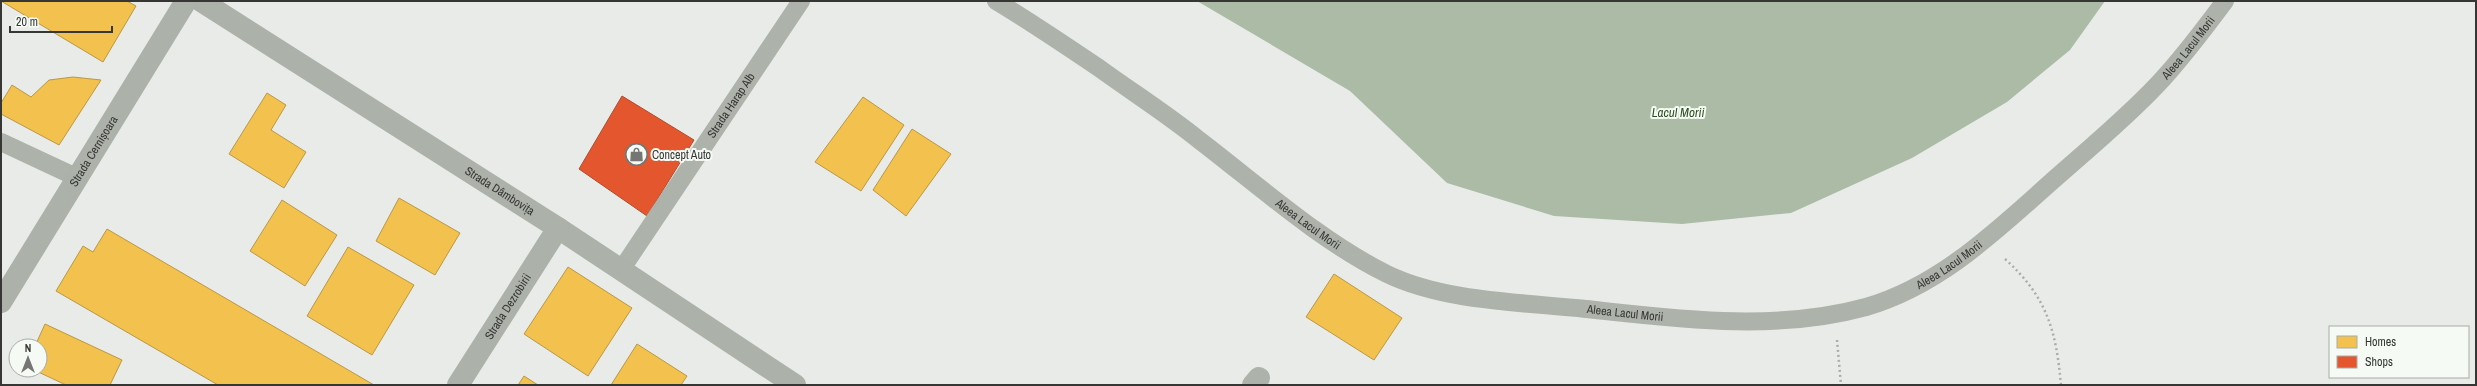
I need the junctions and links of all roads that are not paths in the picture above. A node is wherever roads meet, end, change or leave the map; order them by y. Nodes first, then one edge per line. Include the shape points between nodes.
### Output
1 (186, 1) edge
2 (201, 1) edge
3 (801, 1) edge
4 (996, 1) edge
5 (2225, 1) edge
6 (1, 142) edge
7 (78, 178) junction
8 (558, 228) junction
9 (620, 270) junction
10 (1, 302) edge
11 (458, 385) edge
12 (795, 385) edge

1 - 7 street, Strada Cernișoara
2 - 8 street, Strada Dâmbovița
3 - 9 lane, Strada Harap Alb
4 - 5 lane, Aleea Lacul Morii via 1024,17 1174,120 1280,203 1342,247 1387,273 1426,289 1655,316 1740,322 1834,314 1886,300 1914,289 1952,265 2154,88 2186,52
6 - 7 lane
7 - 10 street, Strada Cernișoara
8 - 9 street, Strada Dâmbovița
8 - 11 street, Strada Dezrobirii
9 - 12 street, Strada Dâmbovița

